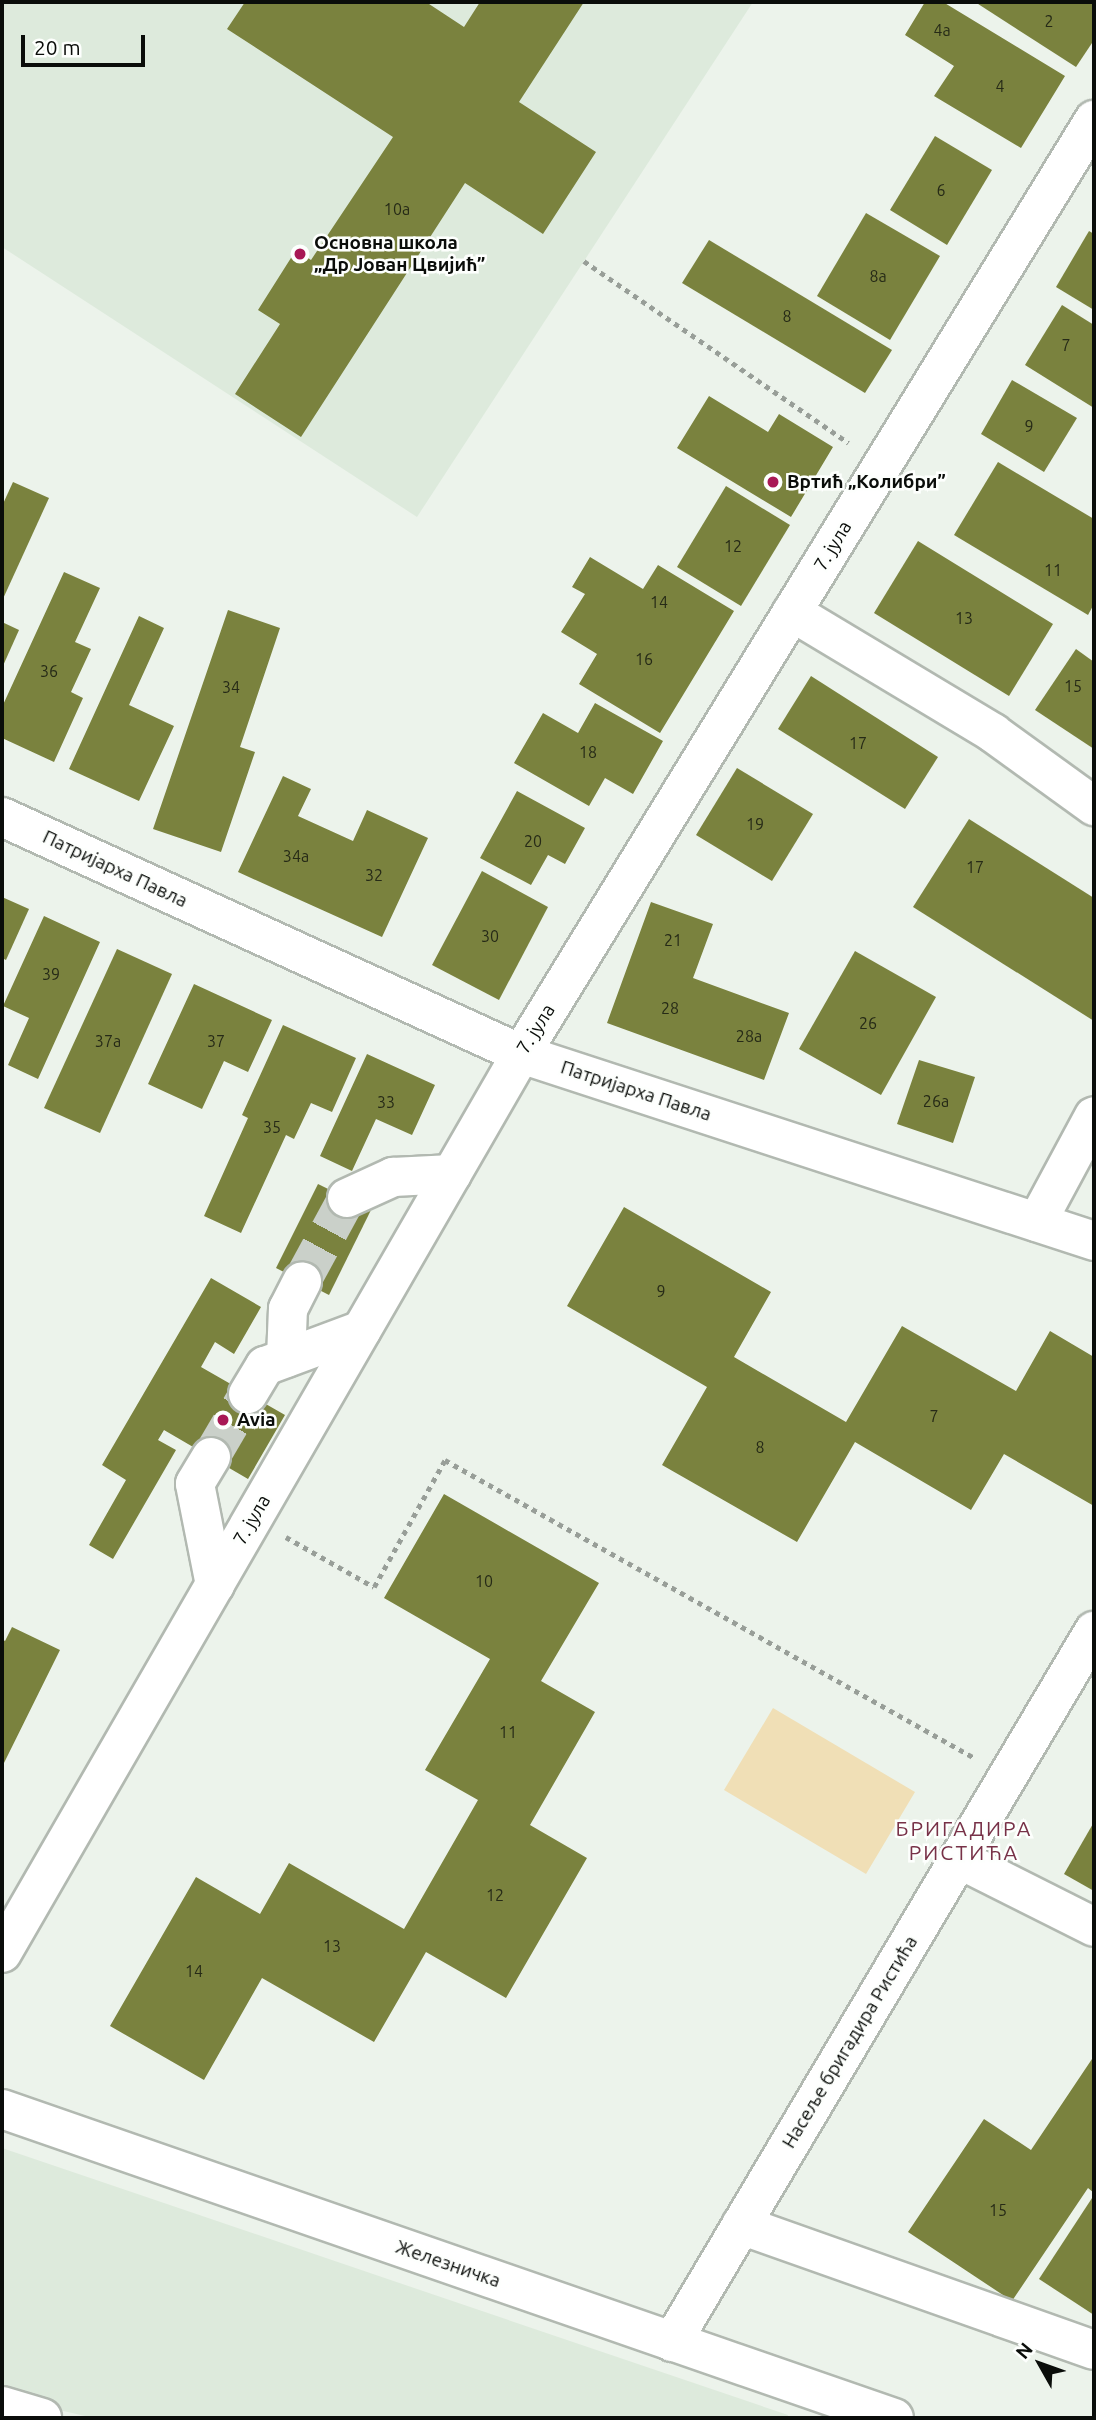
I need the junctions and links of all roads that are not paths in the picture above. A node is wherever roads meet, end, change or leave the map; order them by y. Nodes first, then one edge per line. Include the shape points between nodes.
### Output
1 (1094, 120) edge
2 (792, 612) junction
3 (1094, 806) edge
4 (2, 817) edge
5 (521, 1054) junction
6 (1094, 1115) edge
7 (452, 1174) junction
8 (347, 1198) tunnel mouth
9 (1037, 1222) junction
10 (1094, 1241) edge
11 (302, 1281) tunnel mouth
12 (362, 1330) junction
13 (286, 1358) junction
14 (248, 1394) tunnel mouth
15 (211, 1457) tunnel mouth
16 (215, 1584) junction
17 (1094, 1631) edge
18 (959, 1859) junction
19 (1094, 1927) edge
20 (2, 1953) edge
21 (2, 2109) edge
22 (741, 2225) junction
23 (672, 2342) junction
24 (1094, 2350) edge
25 (2, 2406) edge
26 (43, 2418) edge
27 (894, 2418) edge

1 - 2 street, 7. јула
2 - 3 street via 993,733
2 - 5 street, 7. јула
4 - 5 street, Патријарха Павла
5 - 7 street, 7. јула
5 - 9 street, Патријарха Павла
6 - 9 street
7 - 8 street via 393,1177
7 - 12 street, 7. јула
9 - 10 street, Патријарха Павла
11 - 13 street via 288,1310
12 - 13 street
12 - 16 street, 7. јула
13 - 14 street via 265,1366
15 - 16 street via 195,1484
16 - 20 street, 7. јула
17 - 18 street, Насеље бригадира Ристића
18 - 19 street
18 - 22 street, Насеље бригадира Ристића
21 - 23 street, Железничка
22 - 23 street, Насеље бригадира Ристића
22 - 24 street
23 - 27 street, Железничка
25 - 26 street

